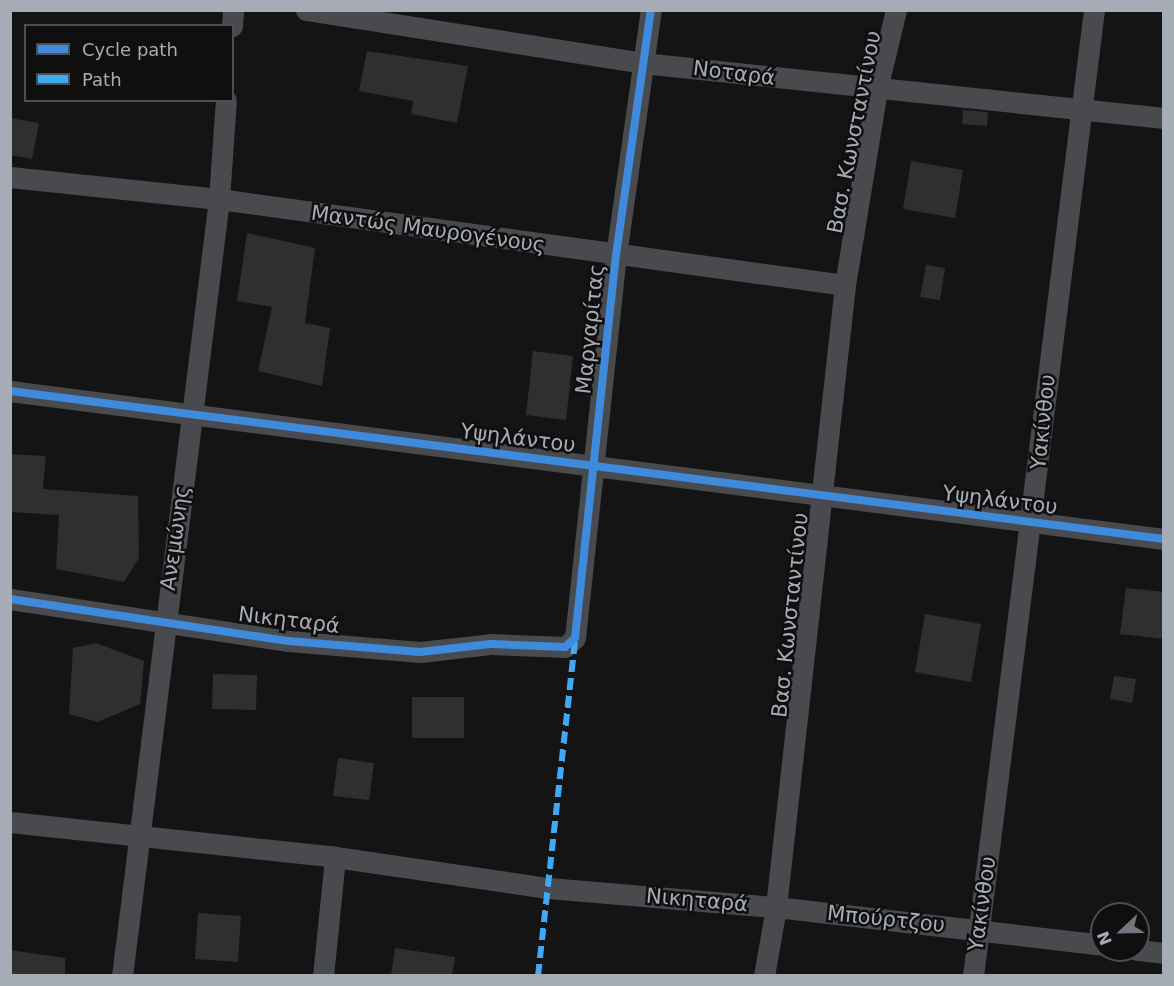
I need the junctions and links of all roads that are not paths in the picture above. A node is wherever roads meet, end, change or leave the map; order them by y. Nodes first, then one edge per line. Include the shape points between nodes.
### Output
1 (306, 10) edge
2 (651, 10) edge
3 (896, 10) edge
4 (1094, 10) edge
5 (643, 63) junction
6 (877, 90) junction
7 (226, 102) edge
8 (1078, 109) junction
9 (1164, 118) edge
10 (10, 177) edge
11 (219, 200) junction
12 (615, 255) junction
13 (844, 285) junction
14 (10, 391) edge
15 (192, 414) junction
16 (594, 466) junction
17 (821, 495) junction
18 (1032, 522) junction
19 (1164, 539) edge
20 (10, 599) edge
21 (164, 620) junction
22 (565, 647) joint
23 (10, 822) edge
24 (137, 837) junction
25 (335, 857) junction
26 (776, 907) junction
27 (979, 929) junction
28 (1090, 943) edge
29 (122, 975) edge
30 (323, 975) edge
31 (764, 975) edge
32 (972, 975) edge

1 - 5 street, Νοταρά
2 - 5 street, Μαργαρίτας
3 - 6 street, Βασ. Κωνσταντίνου
4 - 8 street, Υακίνθου
5 - 6 street, Νοταρά
5 - 12 street, Μαργαρίτας
6 - 8 street, Νοταρά
6 - 13 street, Βασ. Κωνσταντίνου
7 - 11 street, Ανεμώνης
8 - 9 street, Νοταρά
8 - 18 street, Υακίνθου
10 - 11 street, Μαντώς Μαυρογένους
11 - 12 street, Μαντώς Μαυρογένους
11 - 15 street, Ανεμώνης
12 - 13 street, Μαντώς Μαυρογένους
12 - 16 street, Μαργαρίτας
13 - 17 street, Βασ. Κωνσταντίνου
14 - 15 street, Υψηλάντου
15 - 16 street, Υψηλάντου
15 - 21 street, Ανεμώνης
16 - 17 street, Υψηλάντου
16 - 22 street, Μαργαρίτας via 575,638
17 - 18 street, Υψηλάντου
17 - 26 street, Βασ. Κωνσταντίνου
18 - 19 street, Υψηλάντου
18 - 27 street, Υακίνθου
20 - 21 street, Νικηταρά
21 - 22 street, Νικηταρά via 289,641 420,652 491,644
21 - 24 street, Ανεμώνης
23 - 24 street, Νικηταρά
24 - 25 street, Νικηταρά
24 - 29 street, Ανεμώνης
25 - 26 street, Νικηταρά via 548,888
25 - 30 street
26 - 27 street, Μπούρτζου
26 - 31 street, Βασ. Κωνσταντίνου
27 - 28 street, Μπούρτζου
27 - 32 street, Υακίνθου

